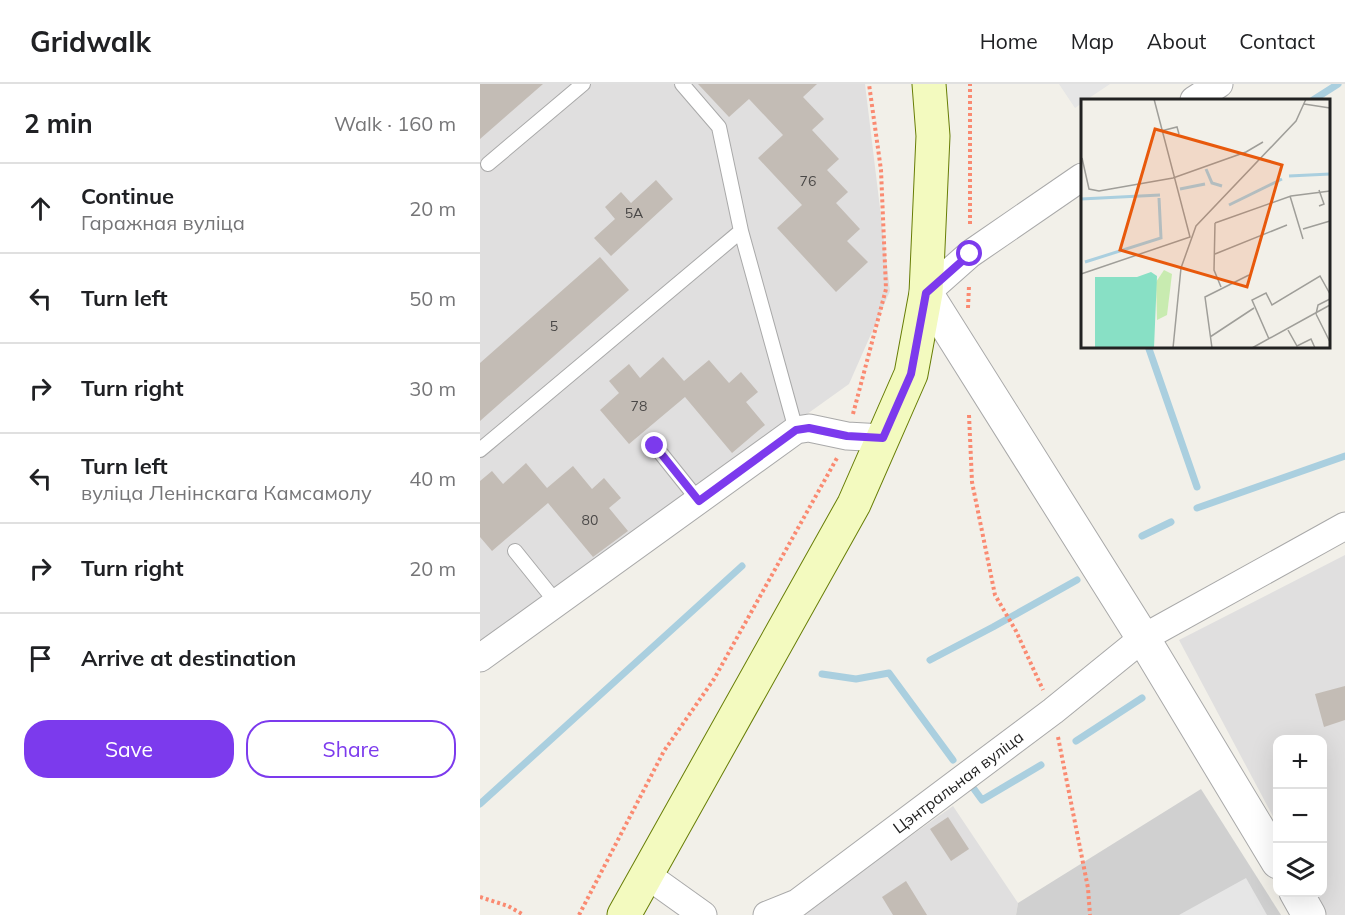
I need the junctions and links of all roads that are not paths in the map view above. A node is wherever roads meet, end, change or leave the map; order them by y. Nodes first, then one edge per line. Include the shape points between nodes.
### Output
1 (583, 84) edge
2 (682, 84) edge
3 (929, 84) edge
4 (1219, 84) edge
5 (1196, 99) edge
6 (488, 164) dead end
7 (1081, 178) edge
8 (741, 231) junction
9 (926, 293) junction
10 (796, 430) junction
11 (883, 438) junction
12 (655, 446) dead end
13 (480, 450) edge
14 (699, 501) junction
15 (1345, 526) edge
16 (515, 550) dead end
17 (556, 602) junction
18 (1143, 638) junction
19 (480, 658) edge
20 (1273, 854) edge
21 (647, 875) junction
22 (624, 915) edge
23 (703, 915) edge
24 (767, 915) edge

1 - 6 lane
2 - 8 lane via 719,127
3 - 9 main road via 933,136
4 - 5 street
7 - 9 street via 970,254
8 - 10 lane
8 - 13 lane
9 - 11 main road via 911,374
9 - 18 street
10 - 11 street via 809,428
10 - 14 street
11 - 21 main road via 854,504
12 - 14 lane
14 - 17 street
15 - 18 street, Цэнтральная вуліца
16 - 17 lane
17 - 19 street
18 - 20 street
18 - 24 street, Цэнтральная вуліца via 1053,711 797,903
21 - 22 main road
21 - 23 street

